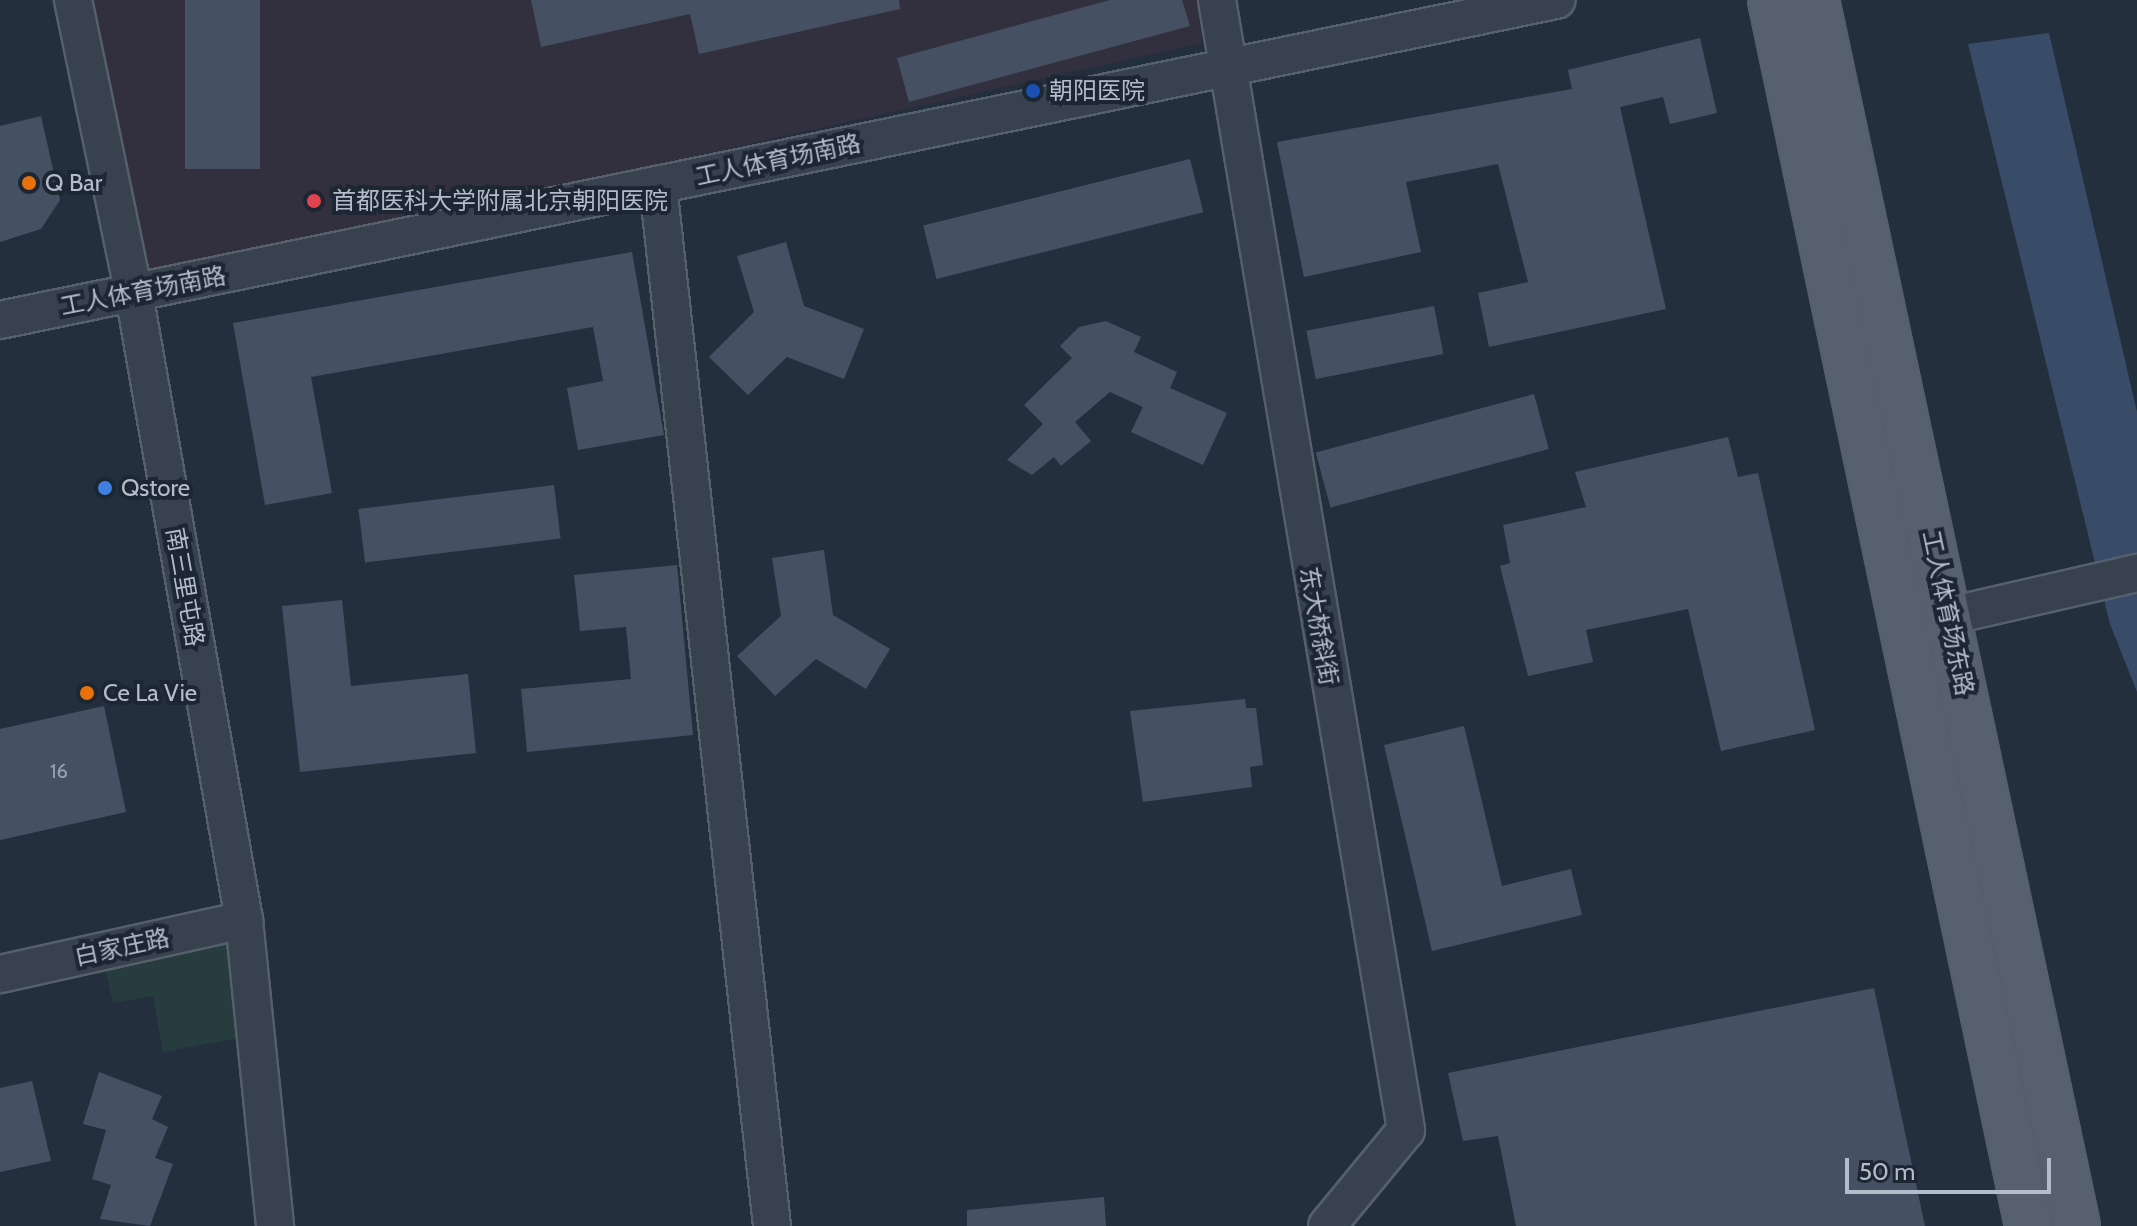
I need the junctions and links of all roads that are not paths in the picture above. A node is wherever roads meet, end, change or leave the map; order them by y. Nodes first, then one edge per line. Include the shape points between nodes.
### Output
1 (73, 0) edge
2 (1217, 0) edge
3 (1556, 0) edge
4 (1771, 0) edge
5 (1816, 0) edge
6 (1224, 69) junction
7 (658, 185) junction
8 (134, 294) junction
9 (0, 320) edge
10 (2137, 573) edge
11 (1949, 616) junction
12 (244, 920) junction
13 (0, 974) edge
14 (275, 1226) edge
15 (772, 1226) edge
16 (1327, 1226) edge
17 (2028, 1226) edge
18 (2077, 1226) edge

1 - 8 street, 南三里屯路
2 - 6 street, 东大桥斜街
3 - 6 street, 工人体育场南路
4 - 17 main road, 工人体育场东路
5 - 11 main road, 工人体育场东路
6 - 7 street, 工人体育场南路
6 - 16 street, 东大桥斜街 via 1406,1130
7 - 8 street, 工人体育场南路
7 - 15 street
8 - 9 street, 工人体育场南路
8 - 12 street, 南三里屯路
10 - 11 street
11 - 18 main road, 工人体育场东路
12 - 13 street, 白家庄路
12 - 14 street, 南三里屯路

